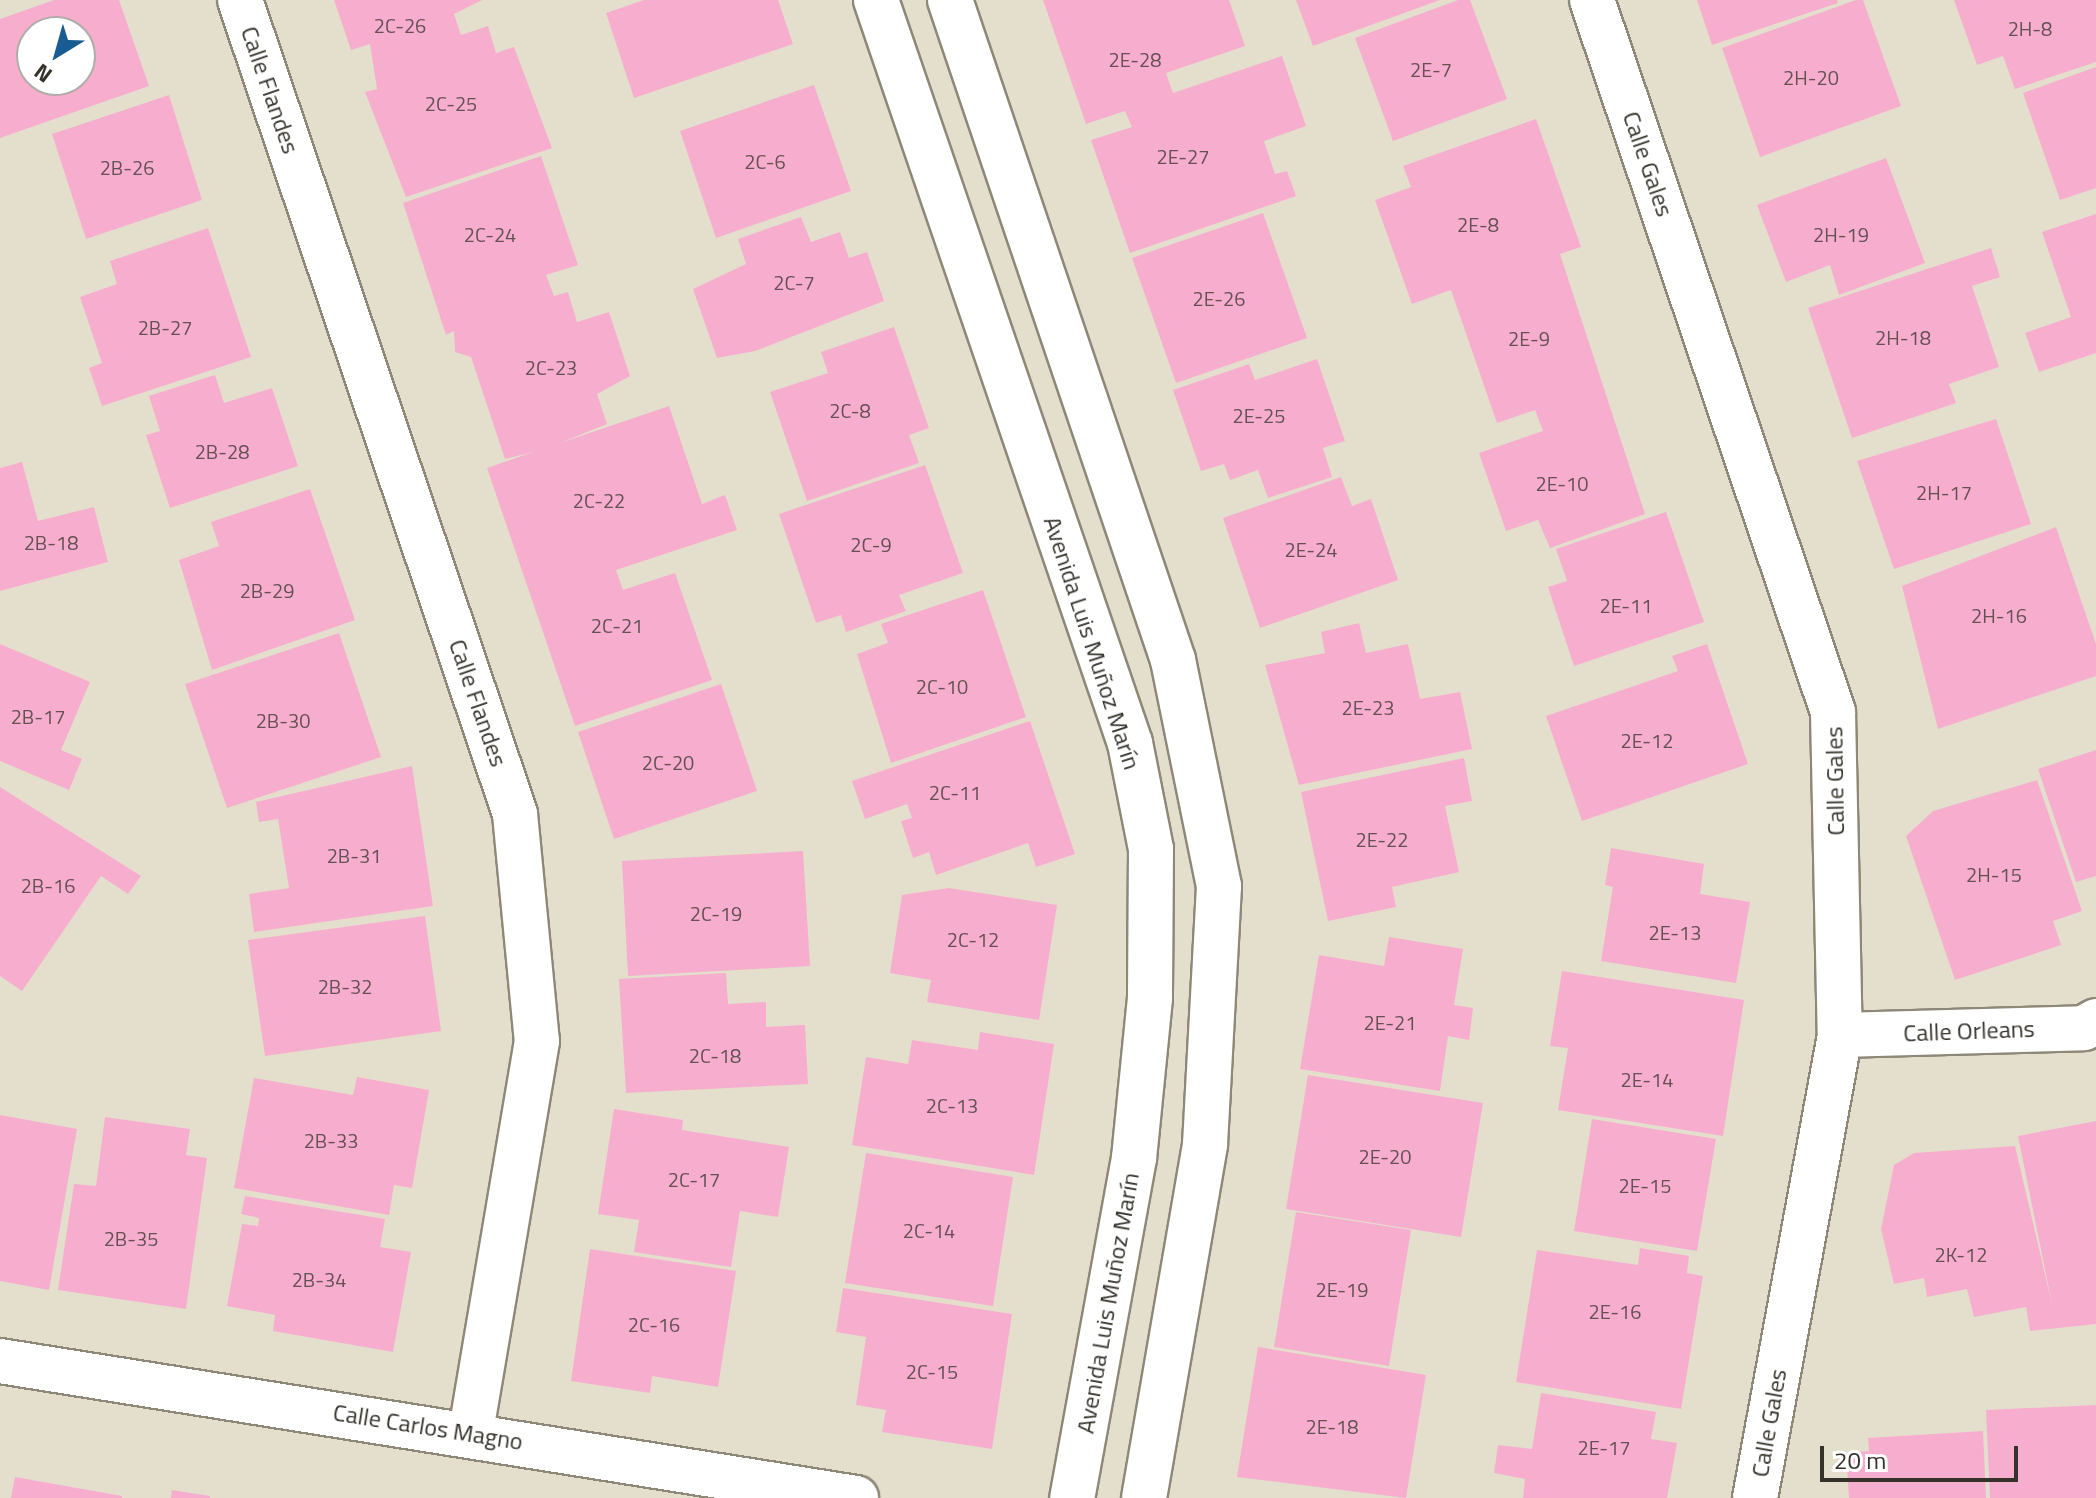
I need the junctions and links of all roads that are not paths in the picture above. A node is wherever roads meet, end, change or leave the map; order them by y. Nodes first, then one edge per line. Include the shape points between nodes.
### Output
1 (240, 0) edge
2 (876, 0) edge
3 (950, 0) edge
4 (1592, 0) edge
5 (2096, 1021) edge
6 (1840, 1035) junction
7 (0, 1361) edge
8 (471, 1433) junction
9 (856, 1498) edge
10 (1072, 1498) edge
11 (1144, 1498) edge
12 (1755, 1498) edge

1 - 8 street, Calle Flandes via 515,814 537,1041
2 - 10 street, Avenida Luis Muñoz Marín via 1130,743 1151,849 1150,998 1134,1158
3 - 11 street via 1173,660 1219,886 1205,1145
4 - 6 street, Calle Gales via 1833,712
5 - 6 street, Calle Orleans via 2084,1028
6 - 12 street, Calle Gales
7 - 8 street, Calle Carlos Magno
8 - 9 street, Calle Carlos Magno

